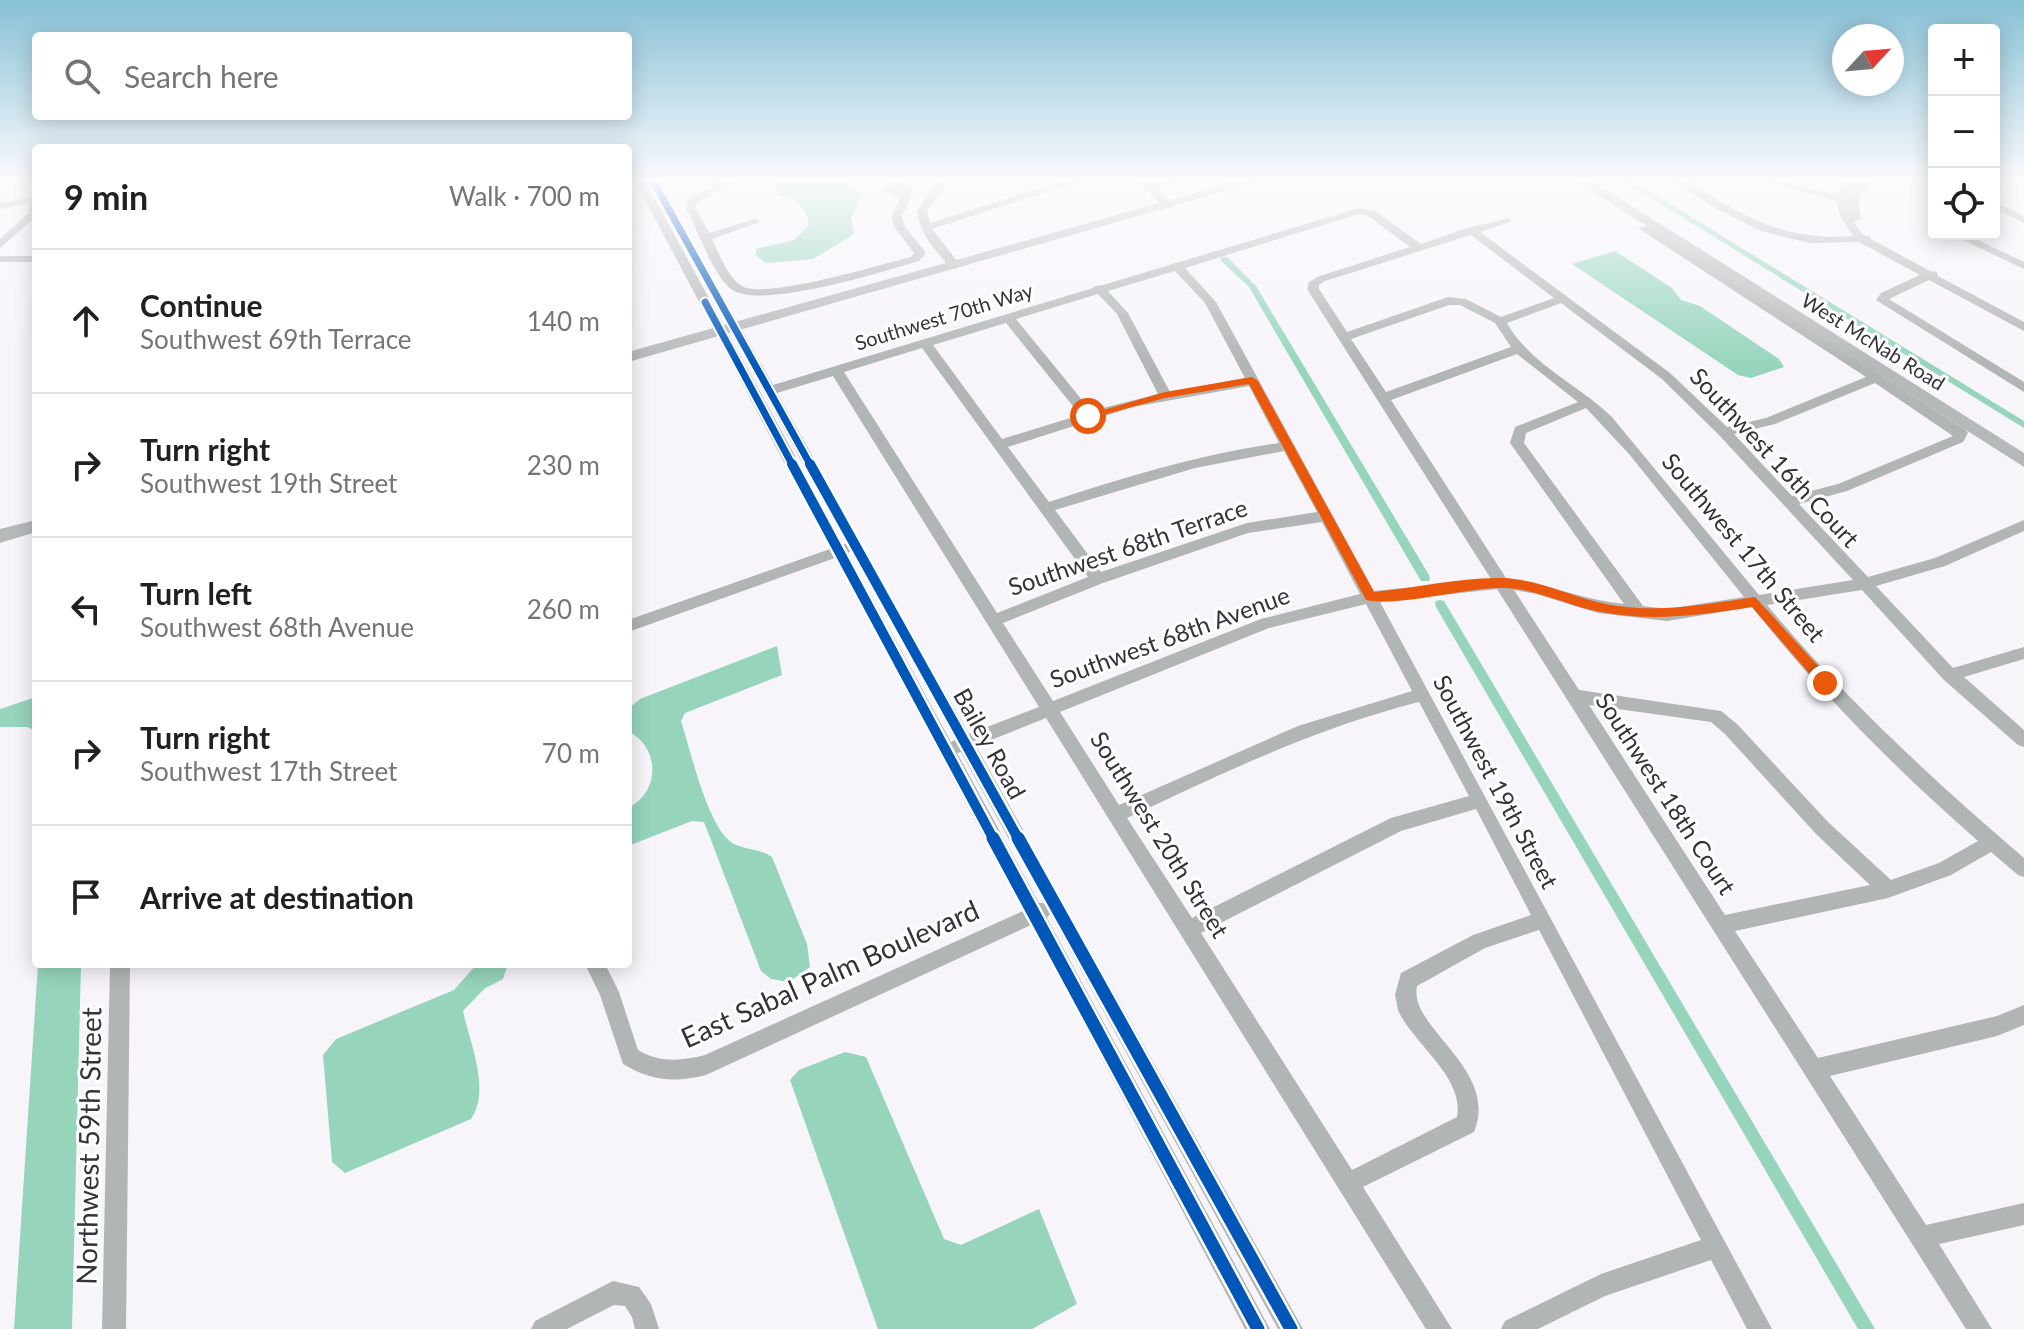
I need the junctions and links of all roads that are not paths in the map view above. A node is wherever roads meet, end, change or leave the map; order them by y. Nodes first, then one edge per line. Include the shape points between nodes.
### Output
1 (672, 241) edge
2 (683, 241) edge
3 (710, 241) edge
4 (911, 241) edge
5 (934, 241) edge
6 (1026, 241) edge
7 (1257, 241) edge
8 (1410, 241) edge
9 (1437, 241) edge
10 (1485, 241) edge
11 (1664, 241) edge
12 (1677, 241) edge
13 (1699, 241) edge
14 (1871, 241) edge
15 (1971, 241) edge
16 (1418, 247) junction
17 (0, 259) edge
18 (32, 259) edge
19 (955, 261) junction
20 (0, 265) edge
21 (32, 265) edge
22 (1176, 265) junction
23 (2024, 266) edge
24 (1932, 275) junction
25 (1099, 288) junction
26 (1560, 300) junction
27 (1008, 317) junction
28 (2024, 319) edge
29 (1500, 321) junction
30 (725, 325) junction
31 (2024, 327) edge
32 (1343, 338) junction
33 (924, 342) junction
34 (632, 347) edge
35 (1520, 348) junction
36 (632, 356) edge
37 (835, 369) junction
38 (1878, 377) junction
39 (1252, 381) junction
40 (2024, 388) edge
41 (769, 391) junction
42 (1165, 395) junction
43 (1383, 398) junction
44 (1589, 402) junction
45 (1088, 416) junction
46 (1724, 432) junction
47 (998, 445) junction
48 (2024, 445) edge
49 (1287, 446) junction
50 (2024, 461) edge
51 (1788, 502) junction
52 (1046, 508) junction
53 (32, 515) edge
54 (1326, 516) junction
55 (0, 524) edge
56 (2024, 525) edge
57 (32, 527) edge
58 (0, 536) edge
59 (855, 545) junction
60 (838, 551) junction
61 (1098, 579) junction
62 (1502, 583) junction
63 (1863, 584) junction
64 (1371, 597) junction
65 (1755, 602) junction
66 (1639, 613) junction
67 (995, 620) junction
68 (632, 625) edge
69 (2024, 653) edge
70 (1950, 675) junction
71 (1422, 695) junction
72 (1574, 696) junction
73 (1051, 708) junction
74 (2024, 740) edge
75 (966, 743) junction
76 (946, 751) junction
77 (1480, 800) junction
78 (1117, 814) junction
79 (1993, 842) junction
80 (2024, 869) edge
81 (1888, 890) junction
82 (1055, 905) junction
83 (1034, 914) junction
84 (1541, 921) junction
85 (1720, 925) junction
86 (1190, 929) junction
87 (120, 968) edge
88 (597, 968) edge
89 (2024, 1015) edge
90 (1813, 1070) junction
91 (1349, 1183) junction
92 (2024, 1214) edge
93 (1921, 1237) junction
94 (1715, 1247) junction
95 (114, 1329) edge
96 (543, 1329) edge
97 (647, 1329) edge
98 (1258, 1329) edge
99 (1291, 1329) edge
100 (1440, 1329) edge
101 (1513, 1329) edge
102 (1760, 1329) edge
103 (1980, 1329) edge

1 - 30 street, Bailey Road
2 - 30 street, Bailey Road
3 - 4 street via 741,292 754,295 915,259 920,253
5 - 19 street
6 - 19 main road
7 - 22 street, Southwest 70th Way
8 - 16 street, Southwest 70th Way
9 - 16 street
10 - 26 street, Southwest 16th Court
11 - 38 street
12 - 50 main road, West McNab Road
13 - 48 main road, West McNab Road
14 - 24 street
15 - 23 street
16 - 32 street, Southwest 18th Court via 1313,284
17 - 18 street
19 - 30 main road
20 - 21 street
22 - 25 street, Southwest 70th Way
22 - 39 street, Southwest 19th Street via 1210,302
24 - 28 street
24 - 31 street
24 - 40 street via 1882,300
25 - 27 street, Southwest 70th Way
25 - 42 street via 1122,313
26 - 29 street
26 - 46 street, Southwest 16th Court via 1666,376
27 - 33 street, Southwest 70th Way
27 - 45 street
29 - 32 street via 1462,302 1448,301
29 - 35 street, Southwest 17th Street
30 - 34 main road
30 - 36 main road
30 - 41 street, Bailey Road
30 - 60 street, Bailey Road
32 - 43 street, Southwest 18th Court
33 - 37 street, Southwest 70th Way
33 - 47 street
35 - 43 street
35 - 44 street, Southwest 17th Street
37 - 41 street, Southwest 70th Way
37 - 67 street, Southwest 20th Street
38 - 46 street via 1770,421
38 - 51 street via 1961,433 1958,439 1842,488
39 - 42 street
39 - 49 street, Southwest 19th Street
41 - 59 street, Bailey Road
42 - 45 street
43 - 62 street, Southwest 18th Court
44 - 65 street, Southwest 17th Street
44 - 66 street via 1520,430 1517,443
45 - 47 street
46 - 51 street, Southwest 16th Court
47 - 52 street
49 - 52 street via 1169,467
49 - 54 street, Southwest 19th Street
51 - 63 street, Southwest 16th Court
52 - 61 street
53 - 55 main road
54 - 61 street, Southwest 68th Terrace via 1247,528
54 - 64 street, Southwest 19th Street
56 - 63 street, Southwest 68th Avenue via 1940,562
57 - 58 main road
59 - 60 street
59 - 75 street, Bailey Road
60 - 68 street
60 - 76 street, Bailey Road
61 - 67 street, Southwest 68th Terrace
62 - 64 street, Southwest 68th Avenue
62 - 66 street, Southwest 68th Avenue
62 - 72 street, Southwest 18th Court
63 - 65 street, Southwest 68th Avenue
63 - 70 street, Southwest 16th Court
64 - 71 street, Southwest 19th Street
64 - 73 street, Southwest 68th Avenue via 1266,623
65 - 66 street, Southwest 68th Avenue via 1667,615
65 - 79 street, Southwest 17th Street via 1825,683
67 - 73 street, Southwest 20th Street
69 - 70 street
70 - 74 street, Southwest 16th Court
71 - 77 street, Southwest 19th Street
71 - 78 street via 1364,707 1306,728
72 - 81 street via 1715,716
72 - 85 street, Southwest 18th Court
73 - 75 street, Southwest 68th Avenue
73 - 78 street, Southwest 20th Street
75 - 76 street, Southwest 68th Avenue
75 - 82 street, Bailey Road
76 - 83 street, Bailey Road
77 - 84 street, Southwest 19th Street
77 - 86 street via 1397,824
78 - 86 street, Southwest 20th Street
79 - 80 street, Southwest 17th Street
79 - 81 street via 1945,869
81 - 85 street
82 - 83 street, East Sabal Palm Boulevard
82 - 99 street, Bailey Road
83 - 88 street, East Sabal Palm Boulevard via 686,1071 656,1072 630,1057
83 - 98 street, Bailey Road
84 - 91 street via 1480,941 1408,980 1408,1010 1467,1091 1472,1111 1466,1124
84 - 94 street, Southwest 19th Street
85 - 90 street, Southwest 18th Court
86 - 91 street, Southwest 20th Street
87 - 95 street, Northwest 59th Street
89 - 90 street
90 - 93 street, Southwest 18th Court
91 - 100 street, Southwest 20th Street
92 - 93 street
93 - 103 street, Southwest 18th Court
94 - 101 street via 1601,1286
94 - 102 street, Southwest 19th Street
96 - 97 street via 613,1293 631,1295

